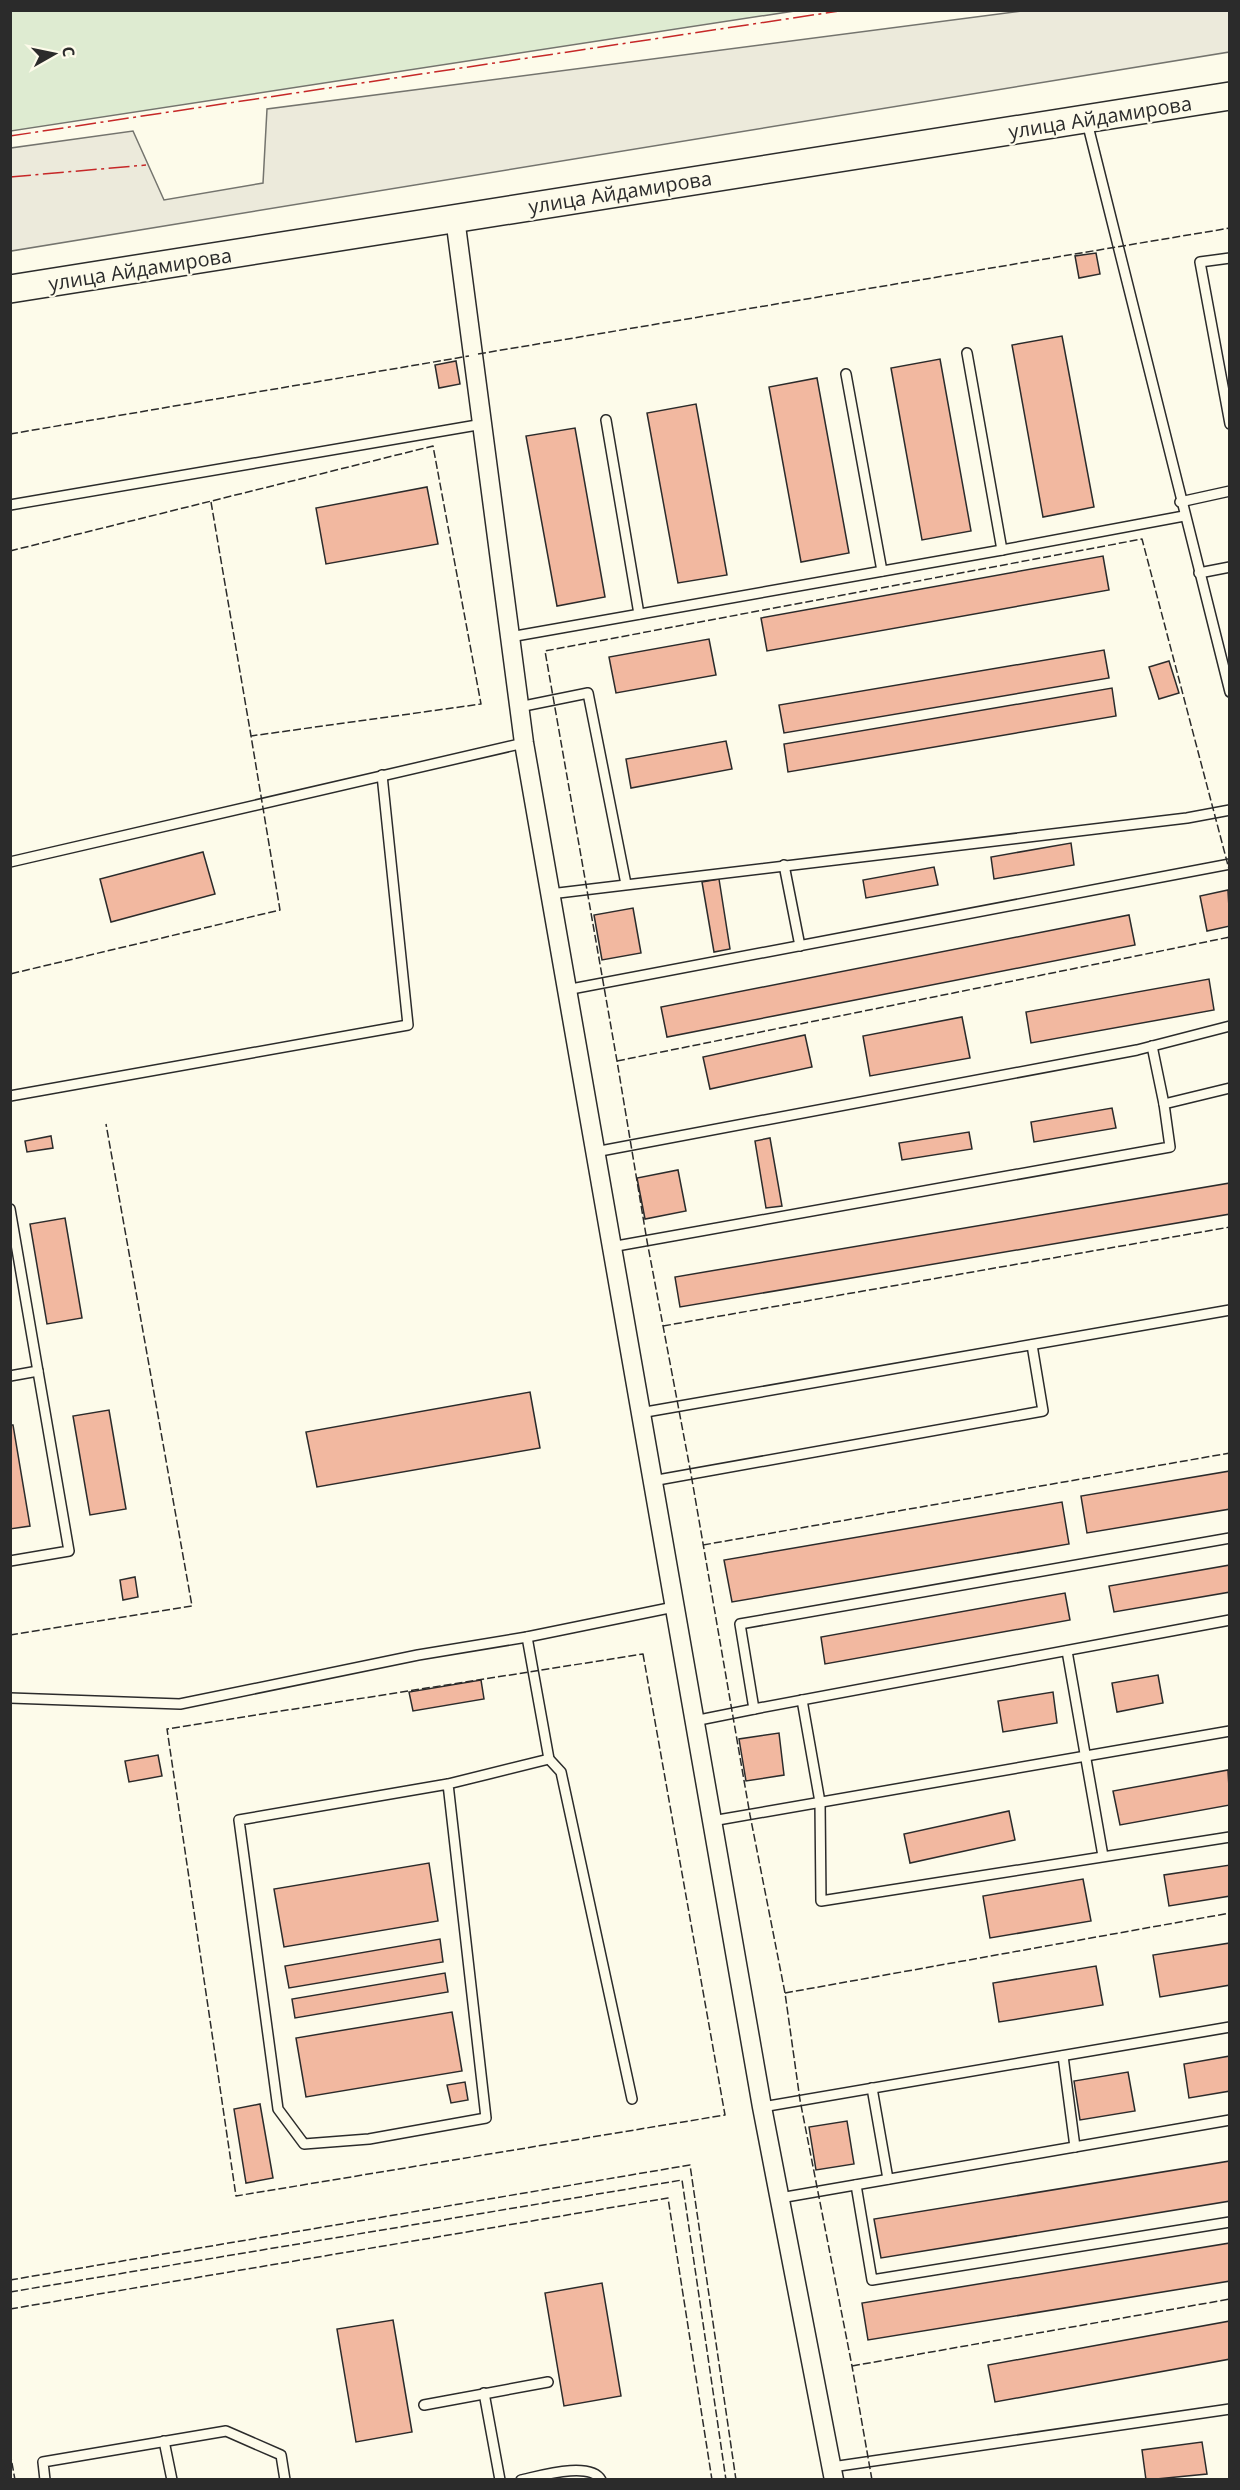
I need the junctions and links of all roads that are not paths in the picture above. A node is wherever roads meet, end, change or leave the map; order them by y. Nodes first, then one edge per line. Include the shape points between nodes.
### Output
1 (1230, 96) edge
2 (1086, 120) junction
3 (455, 218) junction
4 (1230, 258) edge
5 (10, 290) edge
6 (967, 353) dead end
7 (846, 374) dead end
8 (606, 420) dead end
9 (483, 424) junction
10 (1230, 424) edge
11 (1230, 491) edge
12 (1180, 502) junction
13 (10, 504) edge
14 (1184, 516) junction
15 (1002, 550) junction
16 (1230, 567) edge
17 (882, 571) junction
18 (1199, 573) junction
19 (639, 614) junction
20 (510, 637) junction
21 (1230, 650) edge
22 (1219, 652) junction
23 (1230, 692) edge
24 (519, 707) junction
25 (524, 743) junction
26 (382, 775) junction
27 (1230, 810) edge
28 (10, 862) edge
29 (1230, 864) edge
30 (784, 865) junction
31 (626, 884) junction
32 (550, 894) junction
33 (800, 946) junction
34 (566, 990) junction
35 (1230, 1026) edge
36 (1152, 1046) junction
37 (1230, 1088) edge
38 (10, 1096) edge
39 (1164, 1104) junction
40 (595, 1152) junction
41 (10, 1209) edge
42 (611, 1247) junction
43 (1230, 1310) edge
44 (1032, 1345) junction
45 (38, 1371) junction
46 (10, 1376) edge
47 (640, 1413) junction
48 (652, 1481) junction
49 (1230, 1538) edge
50 (10, 1561) edge
51 (674, 1607) junction
52 (1230, 1620) edge
53 (526, 1637) junction
54 (1067, 1651) junction
55 (10, 1698) edge
56 (802, 1700) junction
57 (754, 1709) junction
58 (694, 1721) junction
59 (1230, 1731) edge
60 (1085, 1756) junction
61 (549, 1759) junction
62 (448, 1784) junction
63 (820, 1802) junction
64 (712, 1821) junction
65 (1230, 1837) edge
66 (1103, 1856) junction
67 (1230, 2027) edge
68 (1063, 2056) junction
69 (872, 2088) junction
70 (632, 2099) dead end
71 (762, 2107) junction
72 (1230, 2120) edge
73 (1075, 2147) junction
74 (888, 2179) junction
75 (856, 2185) junction
76 (780, 2198) junction
77 (1230, 2222) edge
78 (548, 2382) dead end
79 (484, 2393) junction
80 (424, 2405) dead end
81 (1230, 2409) edge
82 (164, 2441) junction
83 (833, 2473) edge
84 (45, 2480) edge
85 (172, 2480) edge
86 (285, 2480) edge
87 (500, 2480) edge
88 (521, 2480) edge
89 (601, 2480) edge

1 - 2 main road, улица Айдамирова
2 - 3 main road, улица Айдамирова
2 - 12 lane
3 - 5 main road, улица Айдамирова
3 - 9 street
4 - 10 lane via 1200,262
6 - 15 lane
7 - 17 lane
8 - 19 lane
9 - 13 lane
9 - 20 street
11 - 12 lane
12 - 14 lane
14 - 15 lane
14 - 18 lane
15 - 17 lane
16 - 18 lane
17 - 19 lane
18 - 22 lane
19 - 20 lane
20 - 24 street
21 - 22 lane
22 - 23 lane
24 - 25 street
24 - 31 lane via 588,693
25 - 26 lane
25 - 32 street
26 - 28 lane
26 - 38 lane via 408,1025
27 - 30 lane
29 - 33 lane
30 - 31 lane
30 - 33 lane
31 - 32 lane
32 - 34 street
33 - 34 lane
34 - 40 street
35 - 36 lane
36 - 39 lane
36 - 40 lane
37 - 39 lane
39 - 42 lane via 1170,1147
40 - 42 street
41 - 45 lane
42 - 47 street
43 - 44 lane
44 - 47 lane
44 - 48 lane via 1044,1411
45 - 46 lane
45 - 50 lane via 69,1551
47 - 48 street
48 - 51 street
49 - 57 lane via 740,1624
51 - 53 lane
51 - 58 street
52 - 54 lane
53 - 55 lane via 180,1704
53 - 61 lane
54 - 56 lane
54 - 60 lane
56 - 57 lane
56 - 63 lane
57 - 58 lane
58 - 64 street
59 - 60 lane
60 - 63 lane
60 - 66 lane
61 - 62 lane
61 - 70 lane via 561,1772
62 - 62 lane via 486,2118 369,2139 304,2144 278,2109 239,1820
63 - 64 lane
63 - 66 lane via 821,1901
64 - 71 street
65 - 66 lane
67 - 68 lane
68 - 69 lane
68 - 73 lane
69 - 71 lane
69 - 74 lane
71 - 76 street
72 - 73 lane
73 - 74 lane
74 - 75 lane
75 - 76 lane
75 - 77 lane via 872,2280
76 - 83 street
78 - 79 lane
79 - 80 lane
79 - 87 lane
81 - 83 lane
82 - 84 lane via 42,2462
82 - 85 lane
82 - 86 lane via 226,2431 281,2456
88 - 89 lane via 583,2469

